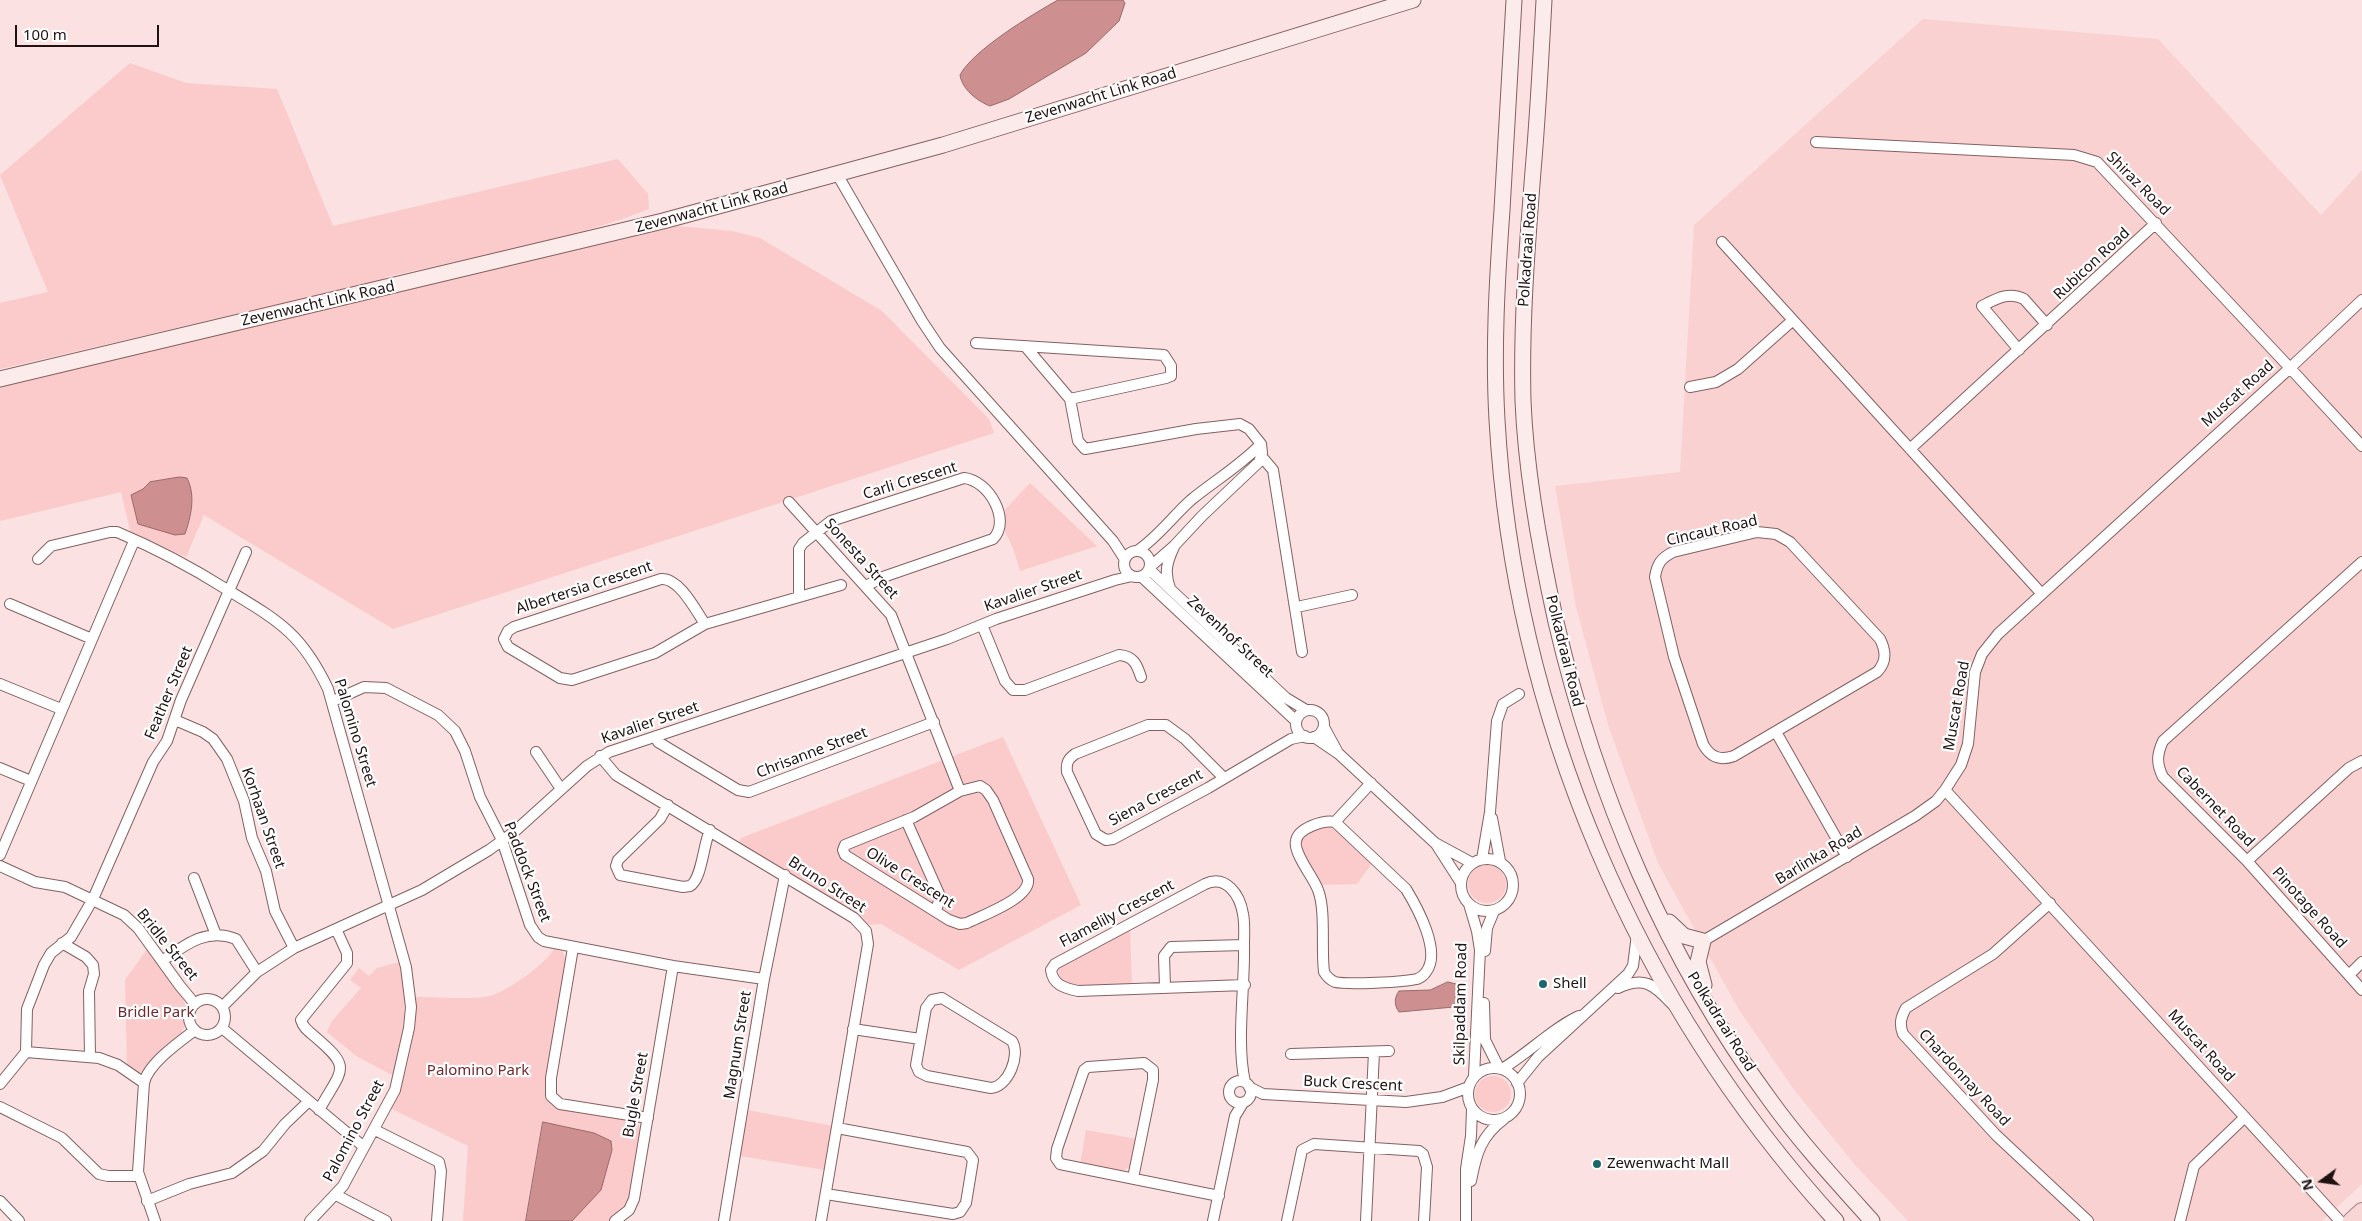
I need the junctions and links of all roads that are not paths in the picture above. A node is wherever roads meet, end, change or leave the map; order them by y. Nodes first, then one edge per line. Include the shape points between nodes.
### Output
1 (1413, 0) edge
2 (1514, 0) edge
3 (1544, 0) edge
4 (1816, 142) dead end
5 (836, 174) junction
6 (2156, 223) junction
7 (1722, 242) dead end
8 (2362, 300) edge
9 (1793, 320) junction
10 (2047, 325) junction
11 (976, 343) dead end
12 (1025, 346) junction
13 (2019, 350) junction
14 (2290, 368) junction
15 (0, 379) edge
16 (1690, 387) dead end
17 (1070, 399) junction
18 (1261, 444) junction
19 (2362, 446) edge
20 (1910, 448) junction
21 (1262, 457) junction
22 (789, 502) dead end
23 (817, 532) junction
24 (134, 541) junction
25 (1113, 541) junction
26 (1174, 546) junction
27 (1134, 550) junction
28 (246, 552) dead end
29 (38, 559) dead end
30 (2362, 562) edge
31 (1124, 563) junction
32 (1150, 568) junction
33 (1137, 577) junction
34 (1115, 580) junction
35 (841, 585) dead end
36 (866, 586) junction
37 (229, 590) junction
38 (1172, 591) junction
39 (2042, 593) junction
40 (1352, 595) dead end
41 (799, 596) junction
42 (10, 604) dead end
43 (1297, 607) junction
44 (706, 624) junction
45 (982, 624) junction
46 (92, 639) junction
47 (1302, 652) dead end
48 (907, 653) junction
49 (1141, 677) dead end
50 (0, 684) edge
51 (1519, 694) dead end
52 (333, 701) junction
53 (61, 710) junction
54 (1306, 710) junction
55 (175, 720) junction
56 (934, 722) junction
57 (1296, 724) junction
58 (1324, 727) junction
59 (1776, 732) junction
60 (656, 736) junction
61 (1310, 737) junction
62 (1291, 740) junction
63 (536, 752) dead end
64 (1339, 754) junction
65 (600, 756) junction
66 (2362, 761) edge
67 (0, 768) edge
68 (1224, 778) junction
69 (31, 781) junction
70 (1371, 783) junction
71 (561, 789) junction
72 (1945, 790) junction
73 (960, 791) junction
74 (668, 805) junction
75 (1490, 812) junction
76 (906, 820) junction
77 (1335, 822) junction
78 (710, 830) junction
79 (502, 840) junction
80 (1435, 843) junction
81 (0, 855) edge
82 (1847, 856) junction
83 (1477, 861) junction
84 (2247, 861) junction
85 (1500, 862) junction
86 (1634, 862) junction
87 (0, 866) edge
88 (785, 875) junction
89 (194, 878) dead end
90 (1461, 883) junction
91 (92, 899) junction
92 (2050, 903) junction
93 (1469, 904) junction
94 (389, 905) junction
95 (1494, 911) junction
96 (936, 912) junction
97 (336, 929) junction
98 (1637, 933) junction
99 (216, 935) junction
100 (1703, 942) junction
101 (62, 944) junction
102 (1244, 945) junction
103 (294, 948) junction
104 (573, 948) junction
105 (162, 961) junction
106 (2362, 962) edge
107 (673, 966) junction
108 (257, 972) junction
109 (2349, 975) junction
110 (764, 979) junction
111 (1245, 984) junction
112 (1165, 987) junction
113 (2362, 990) edge
114 (1608, 993) junction
115 (196, 1004) junction
116 (222, 1007) junction
117 (1582, 1014) junction
118 (1681, 1014) junction
119 (222, 1028) junction
120 (853, 1029) junction
121 (195, 1030) junction
122 (920, 1039) junction
123 (1389, 1051) dead end
124 (26, 1052) junction
125 (1374, 1052) junction
126 (1738, 1053) junction
127 (1291, 1054) dead end
128 (90, 1057) junction
129 (1501, 1069) junction
130 (1474, 1076) junction
131 (144, 1083) junction
132 (1517, 1083) junction
133 (0, 1084) edge
134 (1243, 1084) junction
135 (1468, 1087) junction
136 (1263, 1094) junction
137 (1442, 1097) junction
138 (309, 1101) junction
139 (1241, 1101) junction
140 (1372, 1101) junction
141 (1471, 1106) junction
142 (0, 1107) edge
143 (319, 1110) junction
144 (2245, 1117) junction
145 (648, 1118) junction
146 (1504, 1118) junction
147 (837, 1128) junction
148 (374, 1130) junction
149 (364, 1147) junction
150 (1369, 1148) junction
151 (139, 1176) junction
152 (1133, 1178) junction
153 (826, 1194) junction
154 (336, 1195) junction
155 (1219, 1196) junction
156 (1468, 1196) junction
157 (0, 1200) edge
158 (147, 1200) junction
159 (2362, 1210) edge
160 (19, 1221) edge
161 (155, 1221) edge
162 (310, 1221) edge
163 (386, 1221) edge
164 (437, 1221) edge
165 (615, 1221) edge
166 (724, 1221) edge
167 (821, 1221) edge
168 (1214, 1221) edge
169 (1287, 1221) edge
170 (1366, 1221) edge
171 (1424, 1221) edge
172 (1466, 1221) edge
173 (1836, 1221) edge
174 (1872, 1221) edge
175 (2088, 1221) edge
176 (2180, 1221) edge
177 (2340, 1221) edge
178 (2350, 1221) edge

1 - 5 main road, Zevenwacht Link Road via 942,145
2 - 98 main road, Polkadraai Road via 1495,328 1501,475 1518,594 1549,720 1585,823
3 - 86 main road, Polkadraai Road via 1523,321 1526,454 1547,584 1568,672 1602,784
4 - 6 street, Shiraz Road via 2074,155 2097,162
5 - 15 main road, Zevenwacht Link Road via 664,221
5 - 25 street via 940,348
6 - 10 street, Rubicon Road
6 - 14 street, Shiraz Road
7 - 9 street
8 - 14 street
9 - 16 street via 1727,377
9 - 20 street
10 - 13 street, Rubicon Road
10 - 13 street via 2018,296 2003,296 1982,306
11 - 12 street
12 - 17 street
12 - 17 street via 1164,354 1171,366 1171,376 1166,378
13 - 20 street, Rubicon Road
14 - 19 street, Muscat Road
14 - 39 street, Muscat Road
17 - 18 street via 1078,441 1085,448 1240,424 1249,429
18 - 21 street
18 - 27 street via 1190,502 1154,540
20 - 39 street
21 - 26 street
21 - 43 street via 1273,470
22 - 23 street, Sonesta Street
23 - 36 street, Sonesta Street
23 - 36 street, Carli Crescent via 831,521 960,479 975,481 994,500 999,529 993,539 883,577
23 - 41 street, Carli Crescent via 799,550
24 - 29 street, Palomino Street via 117,532 103,533 50,546
24 - 37 street, Palomino Street via 183,562
24 - 46 street
25 - 27 street
25 - 31 street, Zevenhof Street
26 - 32 street
26 - 38 street via 1166,563
27 - 31 street
27 - 32 street, Zevenhof Street via 1146,555
28 - 37 street, Feather Street
30 - 84 street, Cabernet Road via 2163,741 2159,749 2158,762 2163,777
31 - 33 street, Zevenhof Street
31 - 34 street
32 - 33 street
32 - 38 street, Zevenhof Street
33 - 34 street, Kavalier Street
33 - 57 street, Zevenhof Street
34 - 45 street, Kavalier Street
35 - 41 street, Albertersia Crescent
36 - 48 street, Sonesta Street via 891,615
37 - 52 street, Palomino Street via 275,618 298,641 316,665
37 - 55 street, Feather Street
38 - 54 street, Zevenhof Street via 1286,698
39 - 72 street, Muscat Road via 1998,634 1982,654 1975,672 1968,744 1961,765
40 - 43 street
41 - 44 street, Albertersia Crescent
42 - 46 street
43 - 47 street
44 - 44 street, Albertersia Crescent via 676,583 665,578 514,627 504,639 508,647 560,678 572,680 655,654
45 - 48 street, Kavalier Street
45 - 49 street via 1005,681 1013,690 1025,690 1119,655 1134,661
46 - 53 street
48 - 56 street, Sonesta Street
48 - 60 street, Kavalier Street
50 - 53 street
51 - 75 street via 1503,704 1497,721
52 - 79 street, Paddock Street via 356,689 379,686 438,715 460,739 480,797
52 - 94 street, Palomino Street
53 - 69 street
54 - 57 street
54 - 58 street, Zevenhof Street via 1320,714
55 - 91 street, Feather Street
55 - 103 street, Korhaan Street via 213,739 227,759 244,801 275,911
56 - 60 street, Chrisanne Street via 749,792 738,790 658,742
56 - 73 street, Sonesta Street
57 - 61 street, Zevenhof Street
57 - 62 street
58 - 61 street
58 - 64 street, Zevenhof Street
59 - 59 street, Cincaut Road via 1727,758 1719,759 1708,753 1702,744 1674,657 1655,577 1658,564 1666,556 1757,532 1776,534 1790,542 1880,639 1885,658 1877,672
59 - 82 street
60 - 65 street, Kavalier Street
61 - 62 street, Siena Crescent
61 - 64 street, Zevenhof Street
62 - 68 street, Siena Crescent
63 - 71 street
64 - 70 street, Zevenhof Street
65 - 71 street, Kavalier Street
65 - 74 street, Bruno Street via 616,774
66 - 84 street, Cabernet Road via 2349,768
67 - 69 street
68 - 68 street, Siena Crescent via 1106,840 1096,834 1067,765 1075,754 1156,724 1174,729
69 - 81 street
70 - 77 street
70 - 80 street, Zevenhof Street
71 - 79 street, Kavalier Street
72 - 82 street, Barlinka Road via 1920,813
72 - 92 street, Muscat Road
73 - 76 street, Olive Crescent
73 - 96 street, Olive Crescent via 980,786 986,790 1029,886 1025,892 967,923 960,924
74 - 78 street, Bruno Street
74 - 78 street via 660,819 618,860 620,875 690,886 699,877 704,844
75 - 83 street
75 - 85 street
76 - 96 street via 940,896
76 - 96 street, Olive Crescent via 845,845 843,850 845,855
77 - 77 street via 1316,824 1298,835 1295,842 1320,897 1324,972 1330,979 1343,983 1421,977 1430,963 1430,941 1414,903 1406,889
78 - 88 street, Bruno Street
79 - 94 street, Kavalier Street via 422,890
79 - 104 street, Paddock Street via 534,933 544,942
80 - 83 street, Zevenhof Street
80 - 90 street, Zevenhof Street
82 - 100 street, Barlinka Road
83 - 85 street
83 - 90 street via 1466,870
84 - 109 street, Pinotage Road
85 - 95 street via 1510,872 1514,886 1507,903
86 - 100 main road via 1675,930
86 - 126 main road, Polkadraai Road via 1690,974
87 - 91 street, Bridle Street via 35,882 65,887
88 - 110 street, Magnum Street
88 - 120 street, Bruno Street via 854,918 866,931 868,944
89 - 99 street
90 - 93 street
91 - 101 street, Feather Street via 71,937
91 - 105 street, Bridle Street via 131,920
92 - 144 street, Muscat Road
92 - 175 street, Chardonnay Road via 1993,954 1906,1008 1900,1020 1903,1034 1992,1131
93 - 95 street via 1481,911
93 - 130 street, Skilpaddam Road via 1480,950
94 - 97 street, Kavalier Street
94 - 148 street, Palomino Street via 408,974 411,1007 395,1090
95 - 129 street, Skilpaddam Road via 1486,939 1484,1029 1487,1047
97 - 103 street, Kavalier Street
97 - 143 street via 347,953 347,962 301,1020 304,1027 341,1063 340,1072
98 - 114 street via 1632,966
98 - 118 main road, Polkadraai Road
99 - 105 street via 190,942
99 - 108 street via 236,939
100 - 126 main road via 1698,956 1702,982
101 - 124 street, Feather Street via 47,958 27,1009
101 - 128 street via 86,957 93,965 89,990
102 - 111 street, Flamelily Crescent
102 - 112 street via 1171,947 1164,956
102 - 112 street, Flamelily Crescent via 1244,918 1240,905 1230,886 1211,881 1055,964 1051,970 1057,984 1078,991
103 - 108 street, Kavalier Street
104 - 107 street, Paddock Street
104 - 145 street via 551,1078 551,1096 560,1104
105 - 115 street, Bridle Street
106 - 109 street
107 - 110 street, Paddock Street
107 - 145 street, Bugle Street
108 - 116 street, Kavalier Street
109 - 113 street, Pinotage Road
110 - 166 street, Magnum Street
111 - 112 street, Flamelily Crescent
111 - 134 street
114 - 117 street
114 - 118 street via 1630,982 1642,982 1656,988
115 - 116 street via 209,999
115 - 121 street via 189,1017
116 - 119 street via 225,1017
117 - 129 street via 1564,1023 1522,1058
117 - 132 street via 1538,1057
118 - 173 main road, Polkadraai Road via 1728,1088
119 - 121 street via 209,1035
119 - 138 street
120 - 122 street
120 - 147 street, Bruno Street
121 - 131 street via 148,1072
122 - 122 street via 916,1064 921,1074 991,1088 1004,1082 1016,1052 1010,1039 942,998 927,1005
123 - 125 street
124 - 128 street
124 - 133 street
125 - 127 street
125 - 140 street
126 - 174 main road, Polkadraai Road via 1787,1122
128 - 131 street via 118,1065
129 - 130 street via 1490,1068
129 - 132 street
130 - 135 street
131 - 151 street
132 - 146 street via 1518,1103 1514,1111
134 - 136 street, Buck Crescent
134 - 139 street via 1251,1092
134 - 139 street via 1229,1089 1229,1096
135 - 137 street
135 - 141 street
136 - 139 street, Buck Crescent
136 - 140 street, Buck Crescent
137 - 140 street, Buck Crescent via 1413,1102
137 - 141 street via 1459,1099
138 - 143 street
138 - 158 street via 263,1151 232,1173 189,1184
139 - 155 street
140 - 150 street
141 - 146 street via 1483,1118
141 - 156 street via 1466,1169
142 - 151 street via 62,1138 99,1174
143 - 149 street
144 - 176 street via 2194,1166
144 - 177 street, Muscat Road
145 - 165 street, Bugle Street via 634,1199 628,1210
146 - 156 street via 1488,1132 1476,1153
147 - 153 street, Bruno Street
147 - 153 street via 966,1152 972,1160 966,1203 960,1212 953,1214
148 - 149 street, Palomino Street
148 - 164 street via 439,1162
149 - 154 street, Palomino Street
150 - 169 street via 1314,1144 1305,1147
150 - 170 street
150 - 171 street via 1420,1151 1423,1154 1427,1167
151 - 158 street
152 - 152 street via 1063,1166 1058,1161 1057,1149 1084,1070 1088,1067 1144,1063 1153,1070
152 - 155 street
153 - 167 street, Bruno Street
154 - 162 street, Palomino Street
154 - 163 street
155 - 168 street
156 - 172 street
157 - 160 street
158 - 161 street
159 - 178 main road

